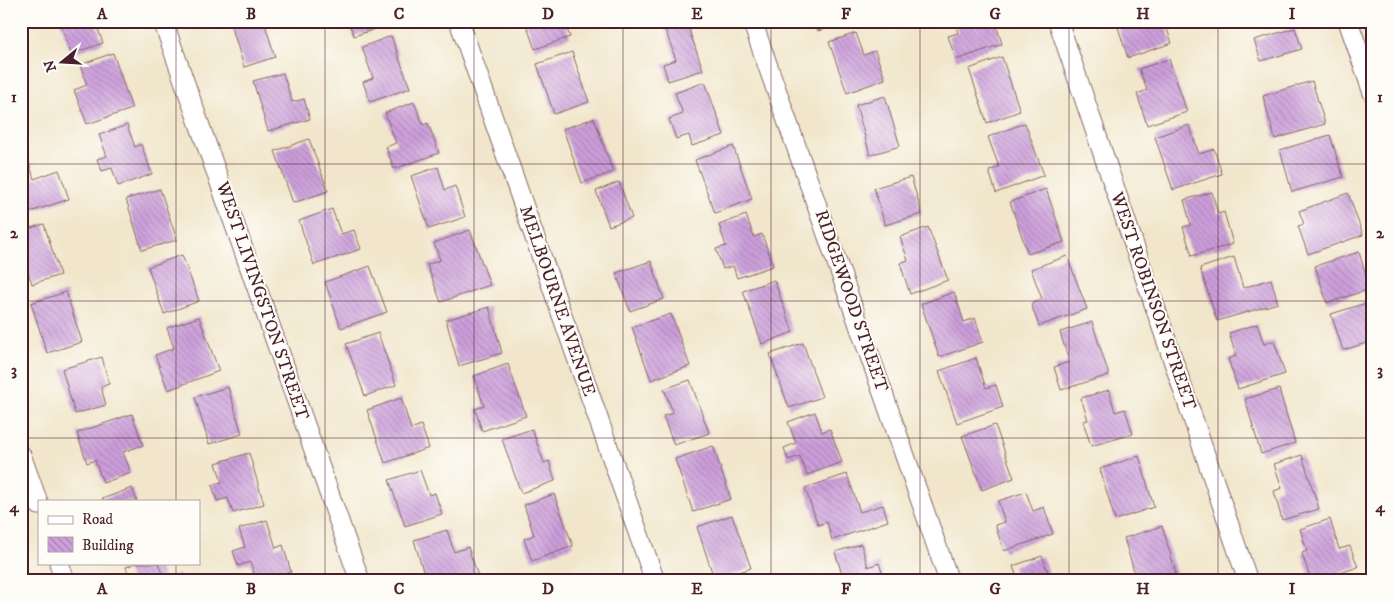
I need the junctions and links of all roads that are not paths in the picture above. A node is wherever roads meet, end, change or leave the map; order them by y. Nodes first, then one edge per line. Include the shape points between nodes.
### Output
1 (163, 21) edge
2 (459, 21) edge
3 (752, 21) edge
4 (1058, 21) edge
5 (1348, 21) edge
6 (1373, 93) edge
7 (21, 455) edge
8 (38, 502) edge
9 (59, 564) edge
10 (65, 581) edge
11 (360, 581) edge
12 (655, 581) edge
13 (949, 581) edge
14 (1248, 581) edge

1 - 11 street, WEST LIVINGSTON STREET
2 - 12 street, MELBOURNE AVENUE
3 - 13 street, RIDGEWOOD STREET
4 - 14 street, WEST ROBINSON STREET
5 - 6 street
7 - 8 street
9 - 10 street

